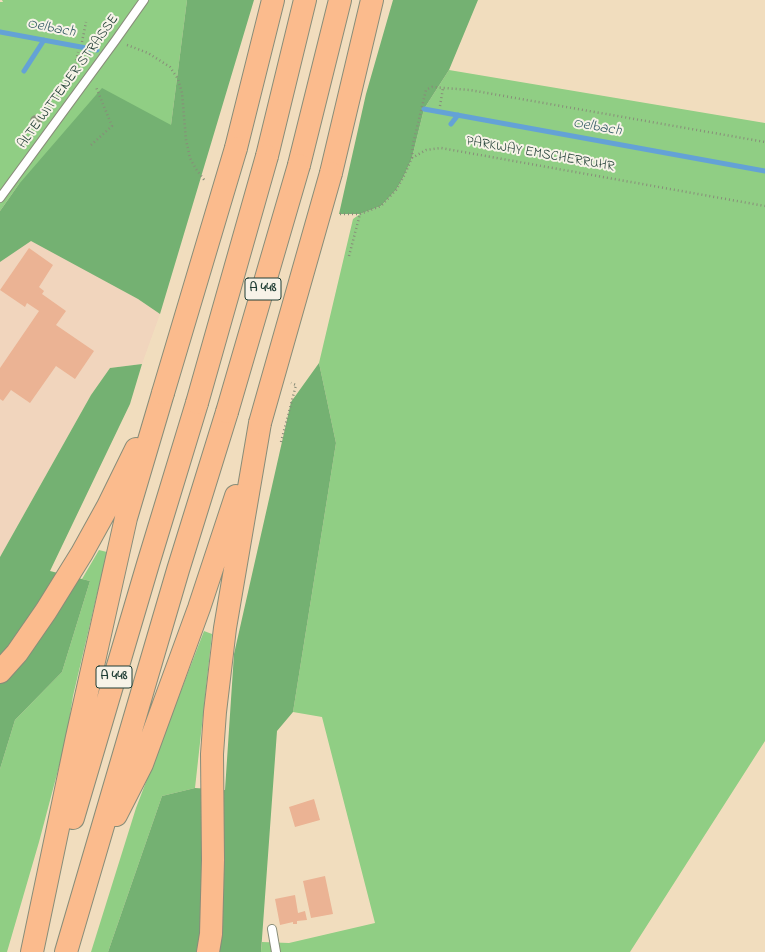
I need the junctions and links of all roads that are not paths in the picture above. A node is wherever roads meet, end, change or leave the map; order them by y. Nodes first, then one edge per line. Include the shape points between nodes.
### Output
1 (144, 0) edge
2 (264, 0) edge
3 (273, 0) edge
4 (305, 0) edge
5 (340, 0) edge
6 (372, 0) edge
7 (380, 0) edge
8 (359, 59) junction
9 (258, 61) junction
10 (0, 198) edge
11 (163, 392) junction
12 (260, 423) junction
13 (0, 672) edge
14 (92, 863) junction
15 (272, 930) dead end
16 (33, 952) edge
17 (66, 952) edge
18 (208, 952) edge
19 (276, 952) edge

1 - 10 lane, ALTE WITTENER STRASSE
2 - 9 highway
3 - 9 highway
4 - 16 highway, A 448, bridge via 267,156 197,403
5 - 14 highway, A 448, bridge via 299,165
6 - 8 highway
7 - 8 highway
8 - 12 highway, bridge via 331,173
9 - 11 highway, bridge via 236,148
11 - 13 highway via 108,506 82,553 46,611 17,653
11 - 16 highway via 126,518 77,737
12 - 14 highway via 199,608 142,764
12 - 18 highway via 225,628 215,712 212,754 213,867
14 - 17 highway, A 448
15 - 19 lane

